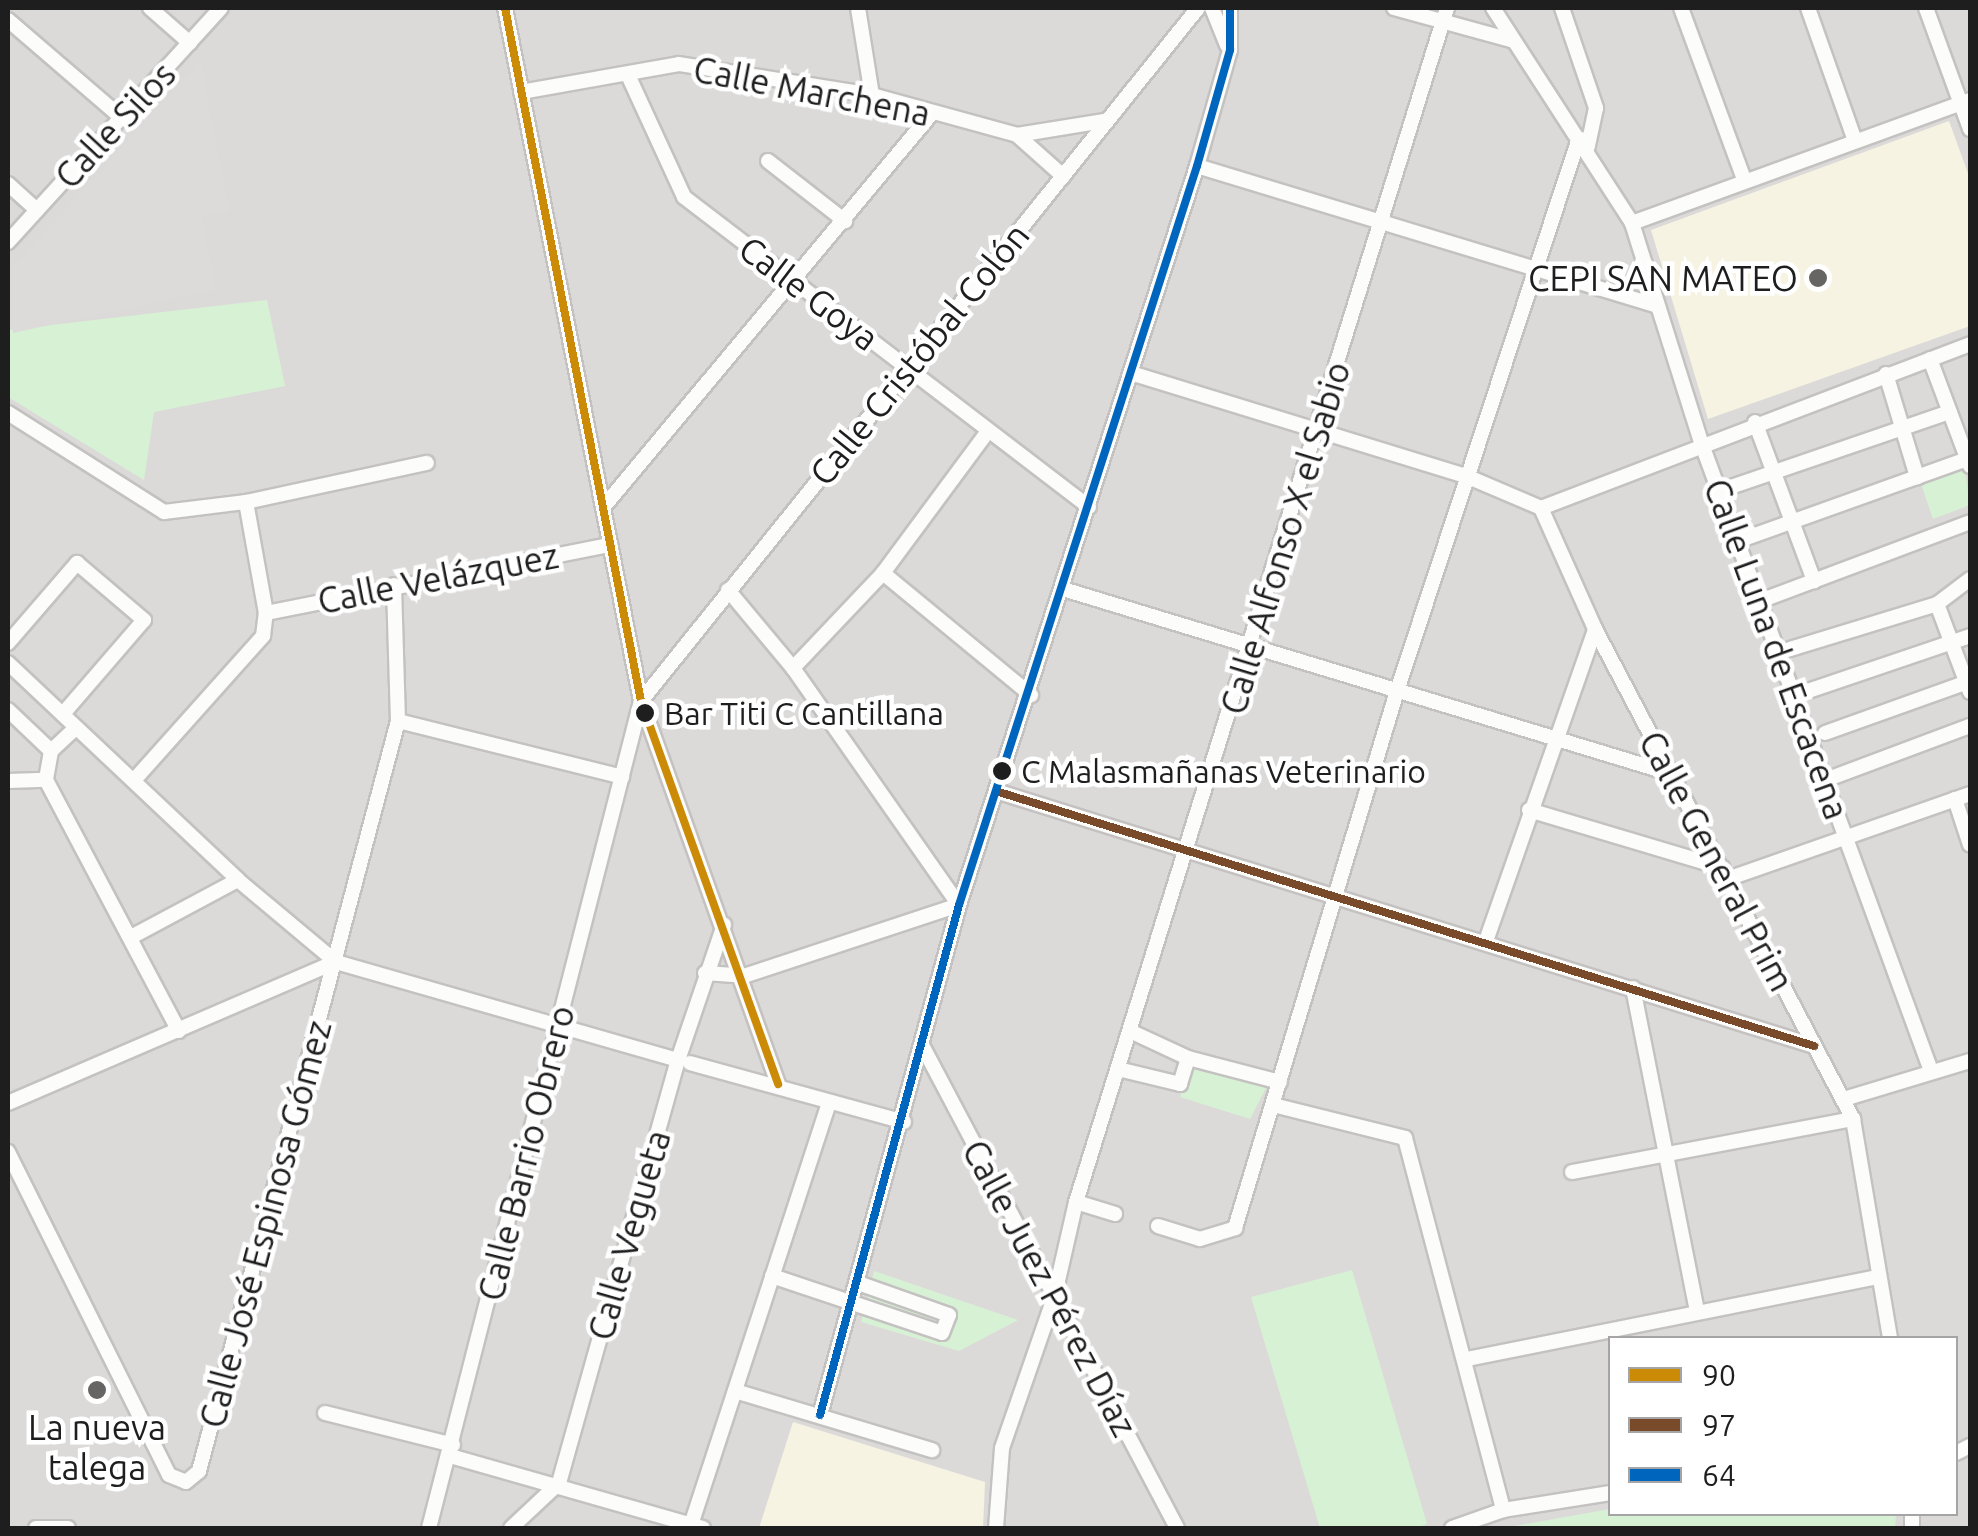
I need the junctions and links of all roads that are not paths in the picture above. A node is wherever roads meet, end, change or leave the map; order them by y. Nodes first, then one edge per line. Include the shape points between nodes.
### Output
1 (150, 8) edge
2 (221, 8) edge
3 (505, 8) edge
4 (858, 8) edge
5 (1198, 8) edge
6 (1212, 8) edge
7 (1230, 8) edge
8 (1394, 8) edge
9 (1493, 8) edge
10 (1562, 8) edge
11 (1681, 8) edge
12 (1808, 8) edge
13 (1926, 8) edge
14 (1444, 15) edge
15 (8, 20) edge
16 (1511, 40) junction
17 (190, 44) junction
18 (1230, 50) junction
19 (628, 74) junction
20 (521, 92) junction
21 (872, 95) junction
22 (1966, 102) edge
23 (932, 113) junction
24 (123, 119) junction
25 (1103, 121) junction
26 (1970, 129) edge
27 (1017, 135) junction
28 (1584, 142) junction
29 (1855, 142) junction
30 (768, 161) dead end
31 (1198, 166) junction
32 (1063, 176) junction
33 (1744, 179) junction
34 (8, 184) edge
35 (37, 210) junction
36 (844, 221) junction
37 (1632, 223) junction
38 (1380, 224) junction
39 (8, 242) edge
40 (1530, 273) junction
41 (792, 285) junction
42 (1656, 306) junction
43 (1970, 344) edge
44 (1930, 358) junction
45 (910, 367) junction
46 (1130, 373) junction
47 (1886, 374) junction
48 (1950, 412) junction
49 (8, 413) edge
50 (1755, 422) junction
51 (1906, 427) junction
52 (1319, 431) junction
53 (986, 434) junction
54 (1701, 442) junction
55 (426, 463) dead end
56 (1969, 463) edge
57 (1774, 474) junction
58 (1466, 476) junction
59 (1917, 477) junction
60 (1720, 491) junction
61 (246, 502) junction
62 (606, 504) junction
63 (1088, 506) junction
64 (1541, 508) junction
65 (1970, 522) edge
66 (1793, 523) junction
67 (1738, 541) junction
68 (610, 545) junction
69 (883, 574) junction
70 (1970, 579) edge
71 (1814, 580) junction
72 (394, 585) junction
73 (1062, 589) junction
74 (728, 590) junction
75 (1760, 601) junction
76 (1937, 604) junction
77 (266, 612) junction
78 (1595, 629) junction
79 (1970, 636) edge
80 (8, 643) edge
81 (1950, 645) junction
82 (1250, 646) junction
83 (1790, 649) dead end
84 (8, 663) edge
85 (793, 668) junction
86 (1970, 685) edge
87 (1398, 691) junction
88 (1805, 692) dead end
89 (1030, 695) junction
90 (641, 701) junction
91 (8, 710) edge
92 (63, 714) junction
93 (398, 721) junction
94 (1970, 726) edge
95 (75, 729) junction
96 (1825, 733) dead end
97 (1552, 738) junction
98 (51, 751) junction
99 (1668, 773) junction
100 (622, 776) junction
101 (1836, 776) dead end
102 (136, 778) junction
103 (8, 780) edge
104 (46, 780) junction
105 (1000, 792) junction
106 (1970, 794) edge
107 (1955, 799) junction
108 (1529, 810) junction
109 (1846, 836) junction
110 (1970, 844) edge
111 (1190, 848) junction
112 (1726, 873) junction
113 (238, 880) junction
114 (1340, 897) junction
115 (959, 905) junction
116 (724, 924) junction
117 (132, 936) junction
118 (1486, 941) junction
119 (336, 962) junction
120 (705, 972) junction
121 (744, 976) junction
122 (1634, 988) junction
123 (560, 1020) junction
124 (179, 1031) junction
125 (1132, 1032) junction
126 (923, 1046) junction
127 (1814, 1046) junction
128 (1188, 1058) junction
129 (1970, 1060) edge
130 (684, 1061) junction
131 (1118, 1070) junction
132 (1932, 1071) junction
133 (1280, 1082) junction
134 (778, 1084) junction
135 (1844, 1099) junction
136 (8, 1103) edge
137 (1273, 1105) junction
138 (828, 1106) junction
139 (1853, 1118) junction
140 (904, 1122) junction
141 (8, 1152) edge
142 (1668, 1156) junction
143 (1572, 1172) dead end
144 (12, 1176) edge
145 (1076, 1202) junction
146 (1115, 1214) dead end
147 (1158, 1226) dead end
148 (772, 1276) junction
149 (1878, 1277) junction
150 (858, 1283) junction
151 (1054, 1298) junction
152 (852, 1303) junction
153 (1698, 1312) junction
154 (1890, 1336) edge
155 (1468, 1359) junction
156 (735, 1391) junction
157 (325, 1414) dead end
158 (820, 1415) junction
159 (451, 1450) junction
160 (932, 1450) dead end
161 (558, 1483) junction
162 (1608, 1493) edge
163 (1503, 1510) junction
164 (694, 1527) edge
165 (36, 1528) edge
166 (68, 1528) edge
167 (430, 1528) edge
168 (510, 1528) edge
169 (996, 1528) edge
170 (1177, 1528) edge
171 (1452, 1528) edge

1 - 17 street
2 - 17 street, Calle Silos
3 - 20 street
4 - 21 street
5 - 25 street, Calle Cristóbal Colón
6 - 18 street
7 - 18 street
8 - 14 street
9 - 16 street, Calle Luna de Escacena
10 - 28 street via 1596,108
11 - 33 street
12 - 29 street
13 - 22 street
14 - 16 street
14 - 38 street, Calle Alfonso X el Sabio
15 - 24 street
16 - 28 street, Calle Luna de Escacena
17 - 24 street, Calle Silos
18 - 31 street
19 - 20 street, Calle Marchena
19 - 21 street, Calle Marchena via 679,64
19 - 41 street, Calle Goya via 684,197
20 - 62 street
21 - 23 street, Calle Marchena
22 - 26 street
22 - 29 street
23 - 27 street, Calle Marchena
23 - 36 street
24 - 35 street, Calle Silos
25 - 27 street, Calle Marchena
25 - 32 street, Calle Cristóbal Colón
27 - 32 street
28 - 37 street, Calle Luna de Escacena
28 - 40 street
29 - 33 street
30 - 36 street
31 - 38 street
31 - 46 street
32 - 45 street, Calle Cristóbal Colón
33 - 37 street
34 - 35 street
35 - 39 street, Calle Silos
36 - 41 street
37 - 42 street, Calle Luna de Escacena
38 - 40 street
38 - 52 street, Calle Alfonso X el Sabio
40 - 42 street
40 - 58 street
41 - 45 street, Calle Goya
41 - 62 street
42 - 54 street, Calle Luna de Escacena
43 - 44 street
44 - 47 street
44 - 48 street
45 - 53 street, Calle Goya
45 - 74 street, Calle Cristóbal Colón
46 - 52 street
46 - 63 street
47 - 50 street
47 - 51 street
48 - 51 street
48 - 56 street
49 - 61 street via 164,512
50 - 54 street
50 - 57 street
51 - 57 street
51 - 59 street via 1902,440
52 - 58 street
52 - 82 street, Calle Alfonso X el Sabio
53 - 63 street, Calle Goya
53 - 69 street
54 - 60 street, Calle Luna de Escacena
54 - 64 street
55 - 61 street
56 - 59 street
57 - 60 street
57 - 66 street
58 - 64 street
58 - 87 street
59 - 66 street
60 - 67 street, Calle Luna de Escacena
61 - 77 street
62 - 68 street
63 - 73 street
64 - 78 street, Calle General Prim
65 - 71 street
66 - 67 street
66 - 71 street
67 - 75 street, Calle Luna de Escacena
68 - 72 street, Calle Velázquez
68 - 90 street
69 - 85 street
69 - 89 street
70 - 76 street
71 - 75 street
72 - 77 street, Calle Velázquez
72 - 93 street, Calle José Espinosa Gómez
73 - 82 street
73 - 89 street
74 - 85 street
74 - 90 street, Calle Cristóbal Colón
75 - 109 street, Calle Luna de Escacena
76 - 81 street
76 - 83 street
77 - 102 street via 262,636
78 - 97 street
78 - 99 street, Calle General Prim
79 - 81 street
80 - 92 street via 78,564 144,620
81 - 86 street
81 - 88 street
82 - 87 street
82 - 111 street, Calle Alfonso X el Sabio
84 - 92 street
85 - 115 street
86 - 96 street
87 - 97 street
87 - 114 street
89 - 105 street
90 - 100 street, Calle Barrio Obrero
90 - 116 street
91 - 98 street
92 - 95 street
93 - 100 street
93 - 119 street, Calle José Espinosa Gómez
94 - 101 street
95 - 98 street
95 - 102 street
97 - 99 street
97 - 108 street
98 - 104 street
99 - 112 street, Calle General Prim
100 - 123 street, Calle Barrio Obrero
102 - 113 street
103 - 104 street
104 - 117 street
105 - 111 street
105 - 115 street
106 - 107 street
107 - 109 street
107 - 110 street
108 - 112 street
108 - 118 street
109 - 112 street
109 - 132 street, Calle Luna de Escacena
111 - 114 street
111 - 125 street, Calle Alfonso X el Sabio
112 - 127 street, Calle General Prim
113 - 117 street
113 - 119 street
114 - 118 street
114 - 133 street
115 - 121 street
115 - 126 street
116 - 120 street, Calle Vegueta
116 - 121 street
117 - 124 street
118 - 122 street
119 - 123 street
119 - 124 street
119 - 144 street, Calle José Espinosa Gómez via 199,1471 186,1482 169,1475
120 - 121 street
120 - 130 street, Calle Vegueta
121 - 134 street
122 - 127 street
122 - 142 street
123 - 130 street
123 - 159 street, Calle Barrio Obrero
124 - 136 street
125 - 128 street
125 - 131 street, Calle Alfonso X el Sabio
126 - 140 street
126 - 151 street, Calle Juez Pérez Díaz
127 - 135 street, Calle General Prim
128 - 131 street via 1180,1084
128 - 133 street
129 - 132 street
130 - 134 street
130 - 161 street, Calle Vegueta
131 - 145 street, Calle Alfonso X el Sabio
132 - 135 street
133 - 137 street
134 - 138 street
135 - 139 street, Calle General Prim
137 - 147 street via 1235,1228 1200,1239
137 - 155 street via 1405,1138
138 - 140 street
138 - 148 street
139 - 142 street
139 - 149 street, Calle General Prim
140 - 150 street
141 - 144 street
142 - 143 street
142 - 153 street
145 - 146 street
145 - 151 street, Calle Alfonso X el Sabio
148 - 152 street
148 - 156 street
149 - 153 street
149 - 154 street, Calle General Prim
150 - 152 street
150 - 152 street via 948,1314 942,1332
151 - 169 street, Calle Alfonso X el Sabio via 1002,1448
151 - 170 street, Calle Juez Pérez Díaz
152 - 158 street
153 - 155 street
155 - 163 street
156 - 158 street
156 - 164 street
157 - 159 street
158 - 160 street
159 - 161 street
159 - 167 street, Calle Barrio Obrero
161 - 164 street
161 - 168 street
162 - 163 street
163 - 171 street
165 - 166 street

